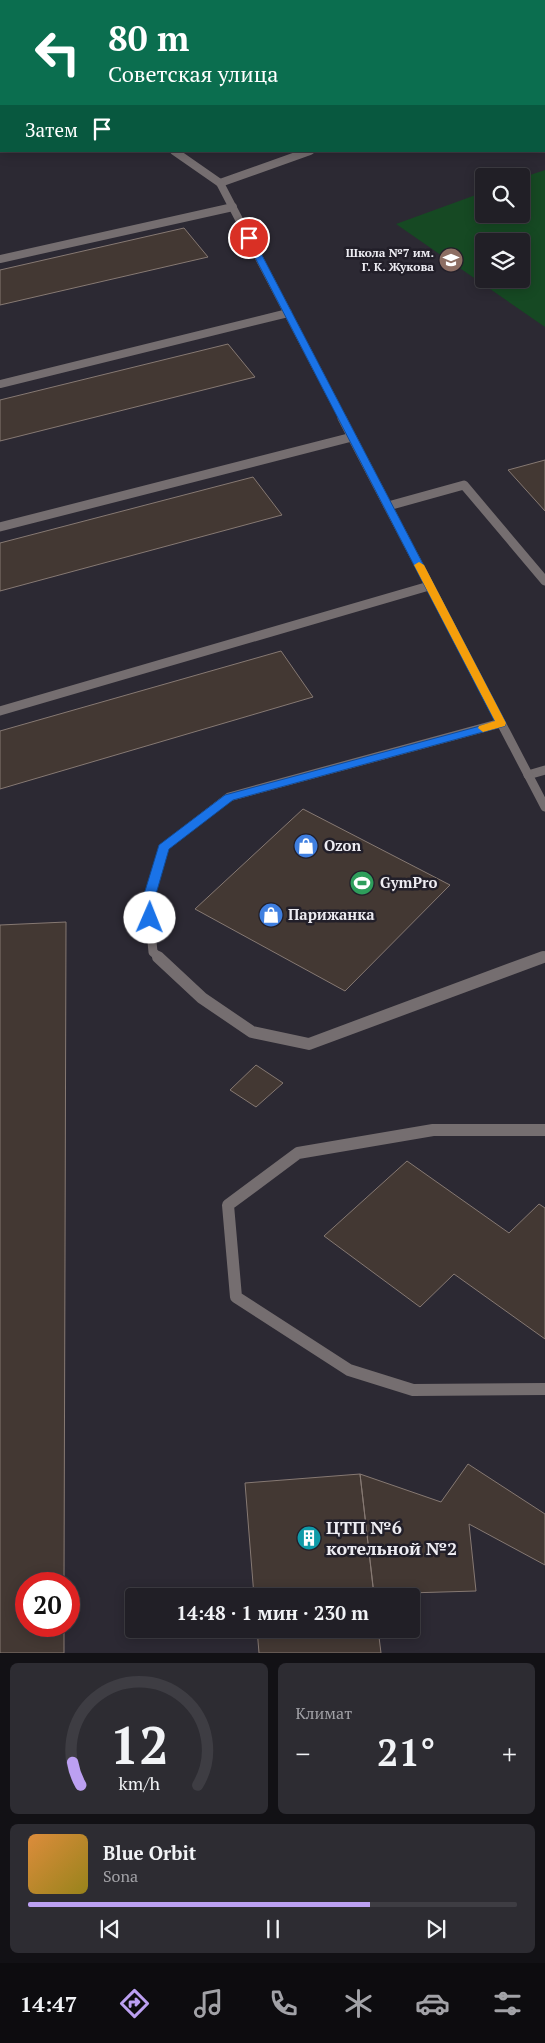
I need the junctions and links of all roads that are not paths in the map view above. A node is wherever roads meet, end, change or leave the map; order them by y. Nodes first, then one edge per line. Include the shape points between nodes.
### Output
1 (175, 152) edge
2 (307, 154) edge
3 (220, 183) junction
4 (233, 207) junction
5 (0, 259) edge
6 (288, 313) junction
7 (0, 384) edge
8 (352, 437) junction
9 (388, 506) junction
10 (0, 527) edge
11 (545, 581) edge
12 (429, 586) junction
13 (0, 710) edge
14 (501, 723) junction
15 (545, 770) edge
16 (528, 776) junction
17 (545, 807) edge
18 (545, 956) edge
19 (545, 1130) edge
20 (545, 1390) edge

1 - 3 street
2 - 3 street
3 - 4 street
4 - 5 street
4 - 6 street
6 - 7 street
6 - 8 street
8 - 9 street
8 - 10 street
9 - 11 street via 464,485
9 - 12 street
12 - 13 street
12 - 14 street
14 - 16 street
14 - 18 street via 229,797 164,848 148,901 154,952 202,998 252,1032 309,1044
15 - 16 street
16 - 17 street
19 - 20 street via 433,1130 298,1153 228,1205 236,1297 349,1370 413,1390

